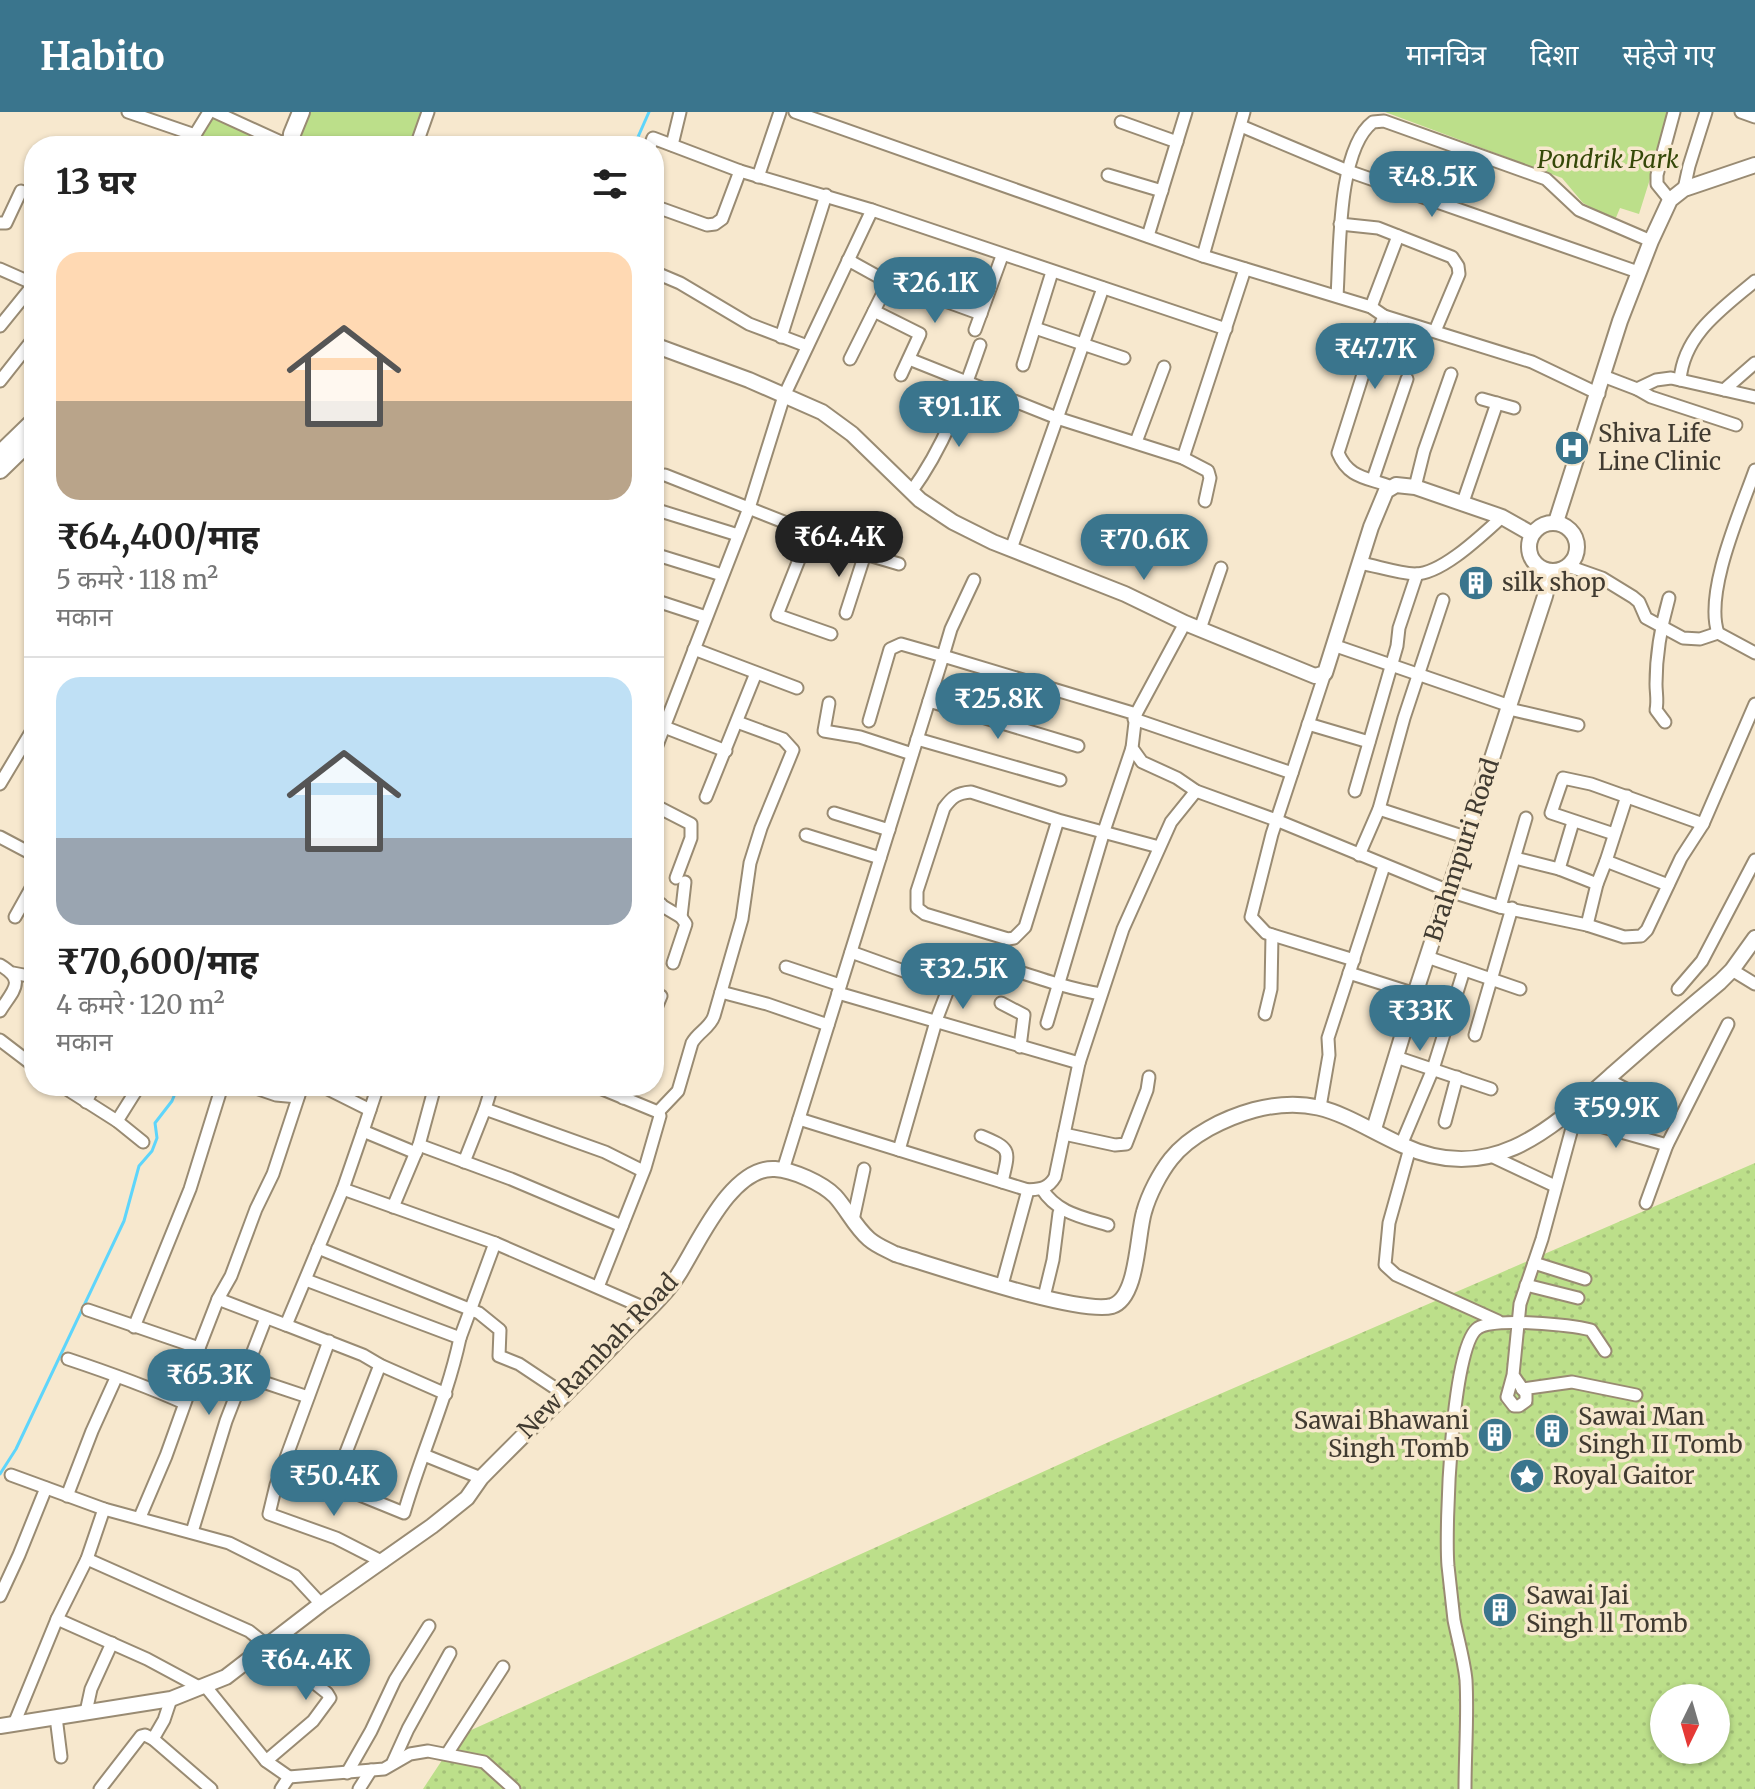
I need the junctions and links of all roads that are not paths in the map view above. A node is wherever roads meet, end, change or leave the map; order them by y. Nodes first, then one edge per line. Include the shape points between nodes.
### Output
1 (128, 112) edge
2 (209, 112) edge
3 (215, 112) edge
4 (301, 112) edge
5 (428, 112) edge
6 (680, 112) edge
7 (780, 112) edge
8 (795, 112) edge
9 (1186, 112) edge
10 (1244, 112) edge
11 (1674, 112) edge
12 (1706, 112) edge
13 (1741, 112) edge
14 (814, 115) edge
15 (1755, 117) edge
16 (1121, 122) dead end
17 (1241, 126) junction
18 (180, 136) edge
19 (194, 136) edge
20 (271, 136) edge
21 (290, 136) edge
22 (420, 136) edge
23 (664, 142) edge
24 (1177, 142) junction
25 (672, 145) junction
26 (1755, 165) edge
27 (740, 171) junction
28 (1348, 171) junction
29 (1108, 175) dead end
30 (758, 177) junction
31 (1684, 189) junction
32 (21, 191) dead end
33 (1162, 191) junction
34 (826, 195) junction
35 (1670, 200) junction
36 (664, 210) edge
37 (872, 210) junction
38 (0, 223) edge
39 (1340, 224) junction
40 (1148, 236) junction
41 (1398, 236) junction
42 (1651, 241) junction
43 (1002, 256) junction
44 (1203, 256) junction
45 (848, 260) junction
46 (0, 269) edge
47 (1245, 269) junction
48 (1052, 272) junction
49 (1638, 272) junction
50 (664, 276) edge
51 (24, 280) edge
52 (1755, 281) edge
53 (1103, 288) junction
54 (24, 296) edge
55 (1337, 296) junction
56 (937, 298) dead end
57 (1371, 307) junction
58 (874, 311) junction
59 (981, 314) junction
60 (1384, 316) junction
61 (0, 326) edge
62 (1035, 328) junction
63 (1226, 329) junction
64 (975, 330) dead end
65 (1435, 331) junction
66 (781, 337) junction
67 (1083, 344) junction
68 (980, 345) dead end
69 (807, 346) junction
70 (664, 349) edge
71 (24, 351) edge
72 (1124, 358) dead end
73 (850, 359) dead end
74 (909, 359) junction
75 (1755, 363) edge
76 (1023, 365) dead end
77 (1164, 367) dead end
78 (1451, 374) dead end
79 (901, 375) dead end
80 (1603, 376) junction
81 (1407, 379) dead end
82 (1680, 380) junction
83 (0, 381) edge
84 (967, 383) junction
85 (1637, 389) junction
86 (1724, 390) junction
87 (1599, 394) junction
88 (784, 396) junction
89 (1755, 397) edge
90 (1482, 399) dead end
91 (1497, 403) junction
92 (1514, 408) dead end
93 (1057, 418) junction
94 (1736, 425) dead end
95 (24, 433) edge
96 (1136, 442) junction
97 (24, 446) edge
98 (3, 458) edge
99 (1183, 458) junction
100 (1755, 470) edge
101 (665, 475) dead end
102 (1373, 479) junction
103 (1392, 487) junction
104 (1415, 487) junction
105 (911, 492) junction
106 (1205, 501) dead end
107 (1463, 502) junction
108 (749, 508) junction
109 (664, 512) edge
110 (1502, 517) junction
111 (1556, 522) junction
112 (810, 532) junction
113 (1532, 534) junction
114 (738, 535) junction
115 (1011, 549) junction
116 (865, 554) junction
117 (664, 557) edge
118 (1360, 563) junction
119 (899, 564) dead end
120 (1568, 566) junction
121 (1221, 568) dead end
122 (1551, 571) junction
123 (1417, 574) junction
124 (722, 575) junction
125 (974, 580) dead end
126 (1669, 598) dead end
127 (1443, 600) dead end
128 (664, 603) edge
129 (846, 613) dead end
130 (706, 617) junction
131 (1185, 623) junction
132 (1661, 626) junction
133 (1200, 629) junction
134 (1718, 633) junction
135 (831, 634) dead end
136 (1333, 645) junction
137 (694, 649) junction
138 (1755, 653) edge
139 (943, 656) junction
140 (1391, 666) junction
141 (756, 673) junction
142 (1325, 673) junction
143 (1418, 673) junction
144 (797, 688) dead end
145 (929, 701) junction
146 (829, 703) dead end
147 (1755, 704) edge
148 (1509, 707) junction
149 (664, 714) edge
150 (1135, 716) junction
151 (869, 721) dead end
152 (737, 722) junction
153 (1665, 722) dead end
154 (1308, 724) junction
155 (1578, 725) dead end
156 (664, 727) edge
157 (917, 739) junction
158 (1369, 742) junction
159 (24, 744) edge
160 (1078, 746) dead end
161 (1132, 748) junction
162 (726, 751) junction
163 (912, 754) junction
164 (1292, 773) junction
165 (1060, 780) dead end
166 (0, 784) edge
167 (1196, 791) junction
168 (1355, 791) dead end
169 (1627, 796) junction
170 (706, 797) dead end
171 (1379, 809) junction
172 (664, 810) edge
173 (834, 813) dead end
174 (1526, 818) dead end
175 (1058, 820) junction
176 (1276, 820) junction
177 (1573, 822) junction
178 (1703, 824) junction
179 (889, 830) junction
180 (1104, 831) junction
181 (1614, 834) junction
182 (806, 835) dead end
183 (0, 837) edge
184 (1468, 838) junction
185 (1159, 847) junction
186 (24, 850) edge
187 (1359, 855) junction
188 (880, 858) junction
189 (1515, 858) junction
190 (1755, 860) edge
191 (1606, 861) junction
192 (1384, 866) junction
193 (1559, 869) junction
194 (1597, 884) junction
195 (1668, 885) junction
196 (1449, 891) junction
197 (24, 901) edge
198 (664, 906) edge
199 (1506, 908) junction
200 (15, 917) dead end
201 (681, 917) junction
202 (1587, 925) junction
203 (1272, 935) junction
204 (1755, 938) edge
205 (851, 952) junction
206 (1427, 957) junction
207 (1354, 960) junction
208 (673, 963) dead end
209 (0, 965) edge
210 (786, 967) dead end
211 (1464, 970) junction
212 (1732, 970) junction
213 (13, 973) junction
214 (1349, 973) junction
215 (912, 974) dead end
216 (24, 975) edge
217 (1491, 979) junction
218 (1057, 984) junction
219 (1755, 984) edge
220 (839, 989) junction
221 (1520, 989) dead end
222 (1678, 989) dead end
223 (721, 992) junction
224 (1101, 994) junction
225 (1415, 994) junction
226 (1001, 1003) dead end
227 (0, 1011) edge
228 (1265, 1014) dead end
229 (936, 1021) junction
230 (1047, 1023) dead end
231 (1728, 1024) dead end
232 (828, 1025) junction
233 (1475, 1035) dead end
234 (0, 1040) edge
235 (1020, 1047) junction
236 (1396, 1057) junction
237 (24, 1058) edge
238 (1079, 1063) junction
239 (1433, 1069) junction
240 (1149, 1077) dead end
241 (1457, 1077) junction
242 (1607, 1079) junction
243 (1491, 1089) dead end
244 (77, 1096) edge
245 (89, 1096) edge
246 (133, 1096) edge
247 (219, 1096) edge
248 (298, 1096) edge
249 (342, 1096) edge
250 (375, 1096) edge
251 (432, 1096) edge
252 (489, 1096) edge
253 (632, 1096) edge
254 (86, 1102) junction
255 (1665, 1103) dead end
256 (1320, 1107) junction
257 (485, 1109) junction
258 (370, 1110) junction
259 (658, 1112) junction
260 (1577, 1112) junction
261 (799, 1119) junction
262 (117, 1121) junction
263 (1445, 1122) dead end
264 (1374, 1129) junction
265 (363, 1131) junction
266 (1064, 1134) junction
267 (981, 1136) dead end
268 (143, 1142) dead end
269 (1667, 1145) junction
270 (1405, 1147) junction
271 (417, 1149) junction
272 (899, 1150) junction
273 (1489, 1155) junction
274 (464, 1162) junction
275 (864, 1169) dead end
276 (783, 1170) junction
277 (643, 1171) junction
278 (1002, 1182) junction
279 (1555, 1186) junction
280 (343, 1189) junction
281 (1042, 1189) junction
282 (1028, 1190) junction
283 (1646, 1203) dead end
284 (393, 1207) junction
285 (1059, 1213) dead end
286 (853, 1220) junction
287 (1108, 1225) dead end
288 (622, 1226) junction
289 (495, 1243) junction
290 (318, 1248) junction
291 (1534, 1263) junction
292 (1585, 1279) dead end
293 (306, 1280) junction
294 (1002, 1285) junction
295 (1526, 1285) junction
296 (598, 1287) junction
297 (1044, 1297) junction
298 (1578, 1298) dead end
299 (218, 1299) junction
300 (647, 1309) junction
301 (88, 1310) dead end
302 (470, 1310) junction
303 (266, 1318) junction
304 (1498, 1321) junction
305 (1517, 1323) junction
306 (286, 1325) junction
307 (134, 1327) junction
308 (460, 1338) junction
309 (329, 1341) junction
310 (199, 1348) junction
311 (1605, 1351) dead end
312 (68, 1359) dead end
313 (380, 1365) junction
314 (1513, 1375) junction
315 (245, 1376) junction
316 (116, 1378) junction
317 (1522, 1389) junction
318 (446, 1394) junction
319 (564, 1394) junction
320 (1636, 1395) dead end
321 (308, 1397) junction
322 (184, 1403) junction
323 (424, 1455) junction
324 (286, 1465) junction
325 (11, 1475) dead end
326 (481, 1478) junction
327 (336, 1485) junction
328 (46, 1488) junction
329 (67, 1496) junction
330 (104, 1509) junction
331 (140, 1517) junction
332 (192, 1532) junction
333 (87, 1559) junction
334 (383, 1562) junction
335 (0, 1596) edge
336 (321, 1604) junction
337 (57, 1619) junction
338 (429, 1626) dead end
339 (112, 1643) junction
340 (269, 1644) junction
341 (450, 1653) dead end
342 (503, 1667) dead end
343 (203, 1687) junction
344 (171, 1699) junction
345 (86, 1712) junction
346 (56, 1717) junction
347 (7, 1725) edge
348 (153, 1739) junction
349 (447, 1754) junction
350 (61, 1757) dead end
351 (266, 1761) junction
352 (393, 1762) junction
353 (371, 1770) junction
354 (347, 1773) junction
355 (289, 1777) junction
356 (203, 1786) edge
357 (100, 1789) edge
358 (281, 1789) edge
359 (359, 1789) edge
360 (514, 1789) edge
361 (1465, 1789) edge

1 - 18 street
2 - 19 street
3 - 20 street
4 - 21 main road
5 - 22 street
6 - 25 street
7 - 30 street
8 - 14 street
9 - 24 street
10 - 17 street
11 - 35 street via 1657,175 1657,184
12 - 31 street
13 - 15 street
14 - 40 street
16 - 24 street
17 - 28 street
17 - 44 street
23 - 25 street
24 - 33 street
25 - 27 street
26 - 31 street
27 - 30 street
27 - 36 street via 722,219 715,224
28 - 39 street
28 - 42 street via 1364,129 1384,121 1546,179 1579,210
28 - 49 street
29 - 33 street
30 - 34 street
31 - 35 street
32 - 38 street via 10,218
33 - 40 street
34 - 37 street
34 - 66 street
35 - 42 street
37 - 43 street
37 - 45 street
39 - 41 street
39 - 55 street
40 - 44 street
41 - 57 street
41 - 65 street via 1452,257 1458,266
42 - 49 street
43 - 48 street
43 - 59 street
44 - 47 street
45 - 58 street via 887,283
45 - 69 street
46 - 51 street
47 - 55 street
47 - 63 street
48 - 53 street
48 - 62 street
49 - 80 street
50 - 66 street
52 - 82 street via 1702,325 1681,363
53 - 63 street
53 - 67 street
54 - 61 street
55 - 57 street
56 - 59 street
57 - 60 street
58 - 73 street
58 - 74 street via 919,332
59 - 64 street
60 - 65 street
60 - 102 street via 1338,453 1344,468
62 - 67 street
62 - 76 street
63 - 99 street
65 - 87 street via 1532,362
66 - 69 street
67 - 72 street
67 - 93 street
68 - 84 street
69 - 88 street
70 - 88 street
71 - 83 street
74 - 79 street
74 - 84 street
75 - 86 street
77 - 96 street
78 - 104 street
80 - 85 street
80 - 87 street
81 - 102 street
82 - 85 street via 1656,380
82 - 86 street
84 - 93 street
84 - 105 street via 946,436
85 - 94 street
86 - 89 street
87 - 111 street
88 - 105 street via 822,412 852,434
88 - 108 street
90 - 91 street
91 - 92 street
91 - 107 street
93 - 96 street
93 - 115 street
95 - 98 main road
96 - 99 street
97 - 98 main road
99 - 106 street via 1208,471
100 - 134 street via 1719,577 1714,622
101 - 108 street
102 - 103 street
103 - 104 street
103 - 118 street
104 - 107 street
105 - 115 street via 953,522
107 - 110 street
108 - 112 street
108 - 114 street
109 - 114 street
110 - 113 street
110 - 123 street via 1470,546
111 - 113 street
111 - 120 street via 1577,540
112 - 116 street
112 - 135 street via 777,615
113 - 122 street via 1531,558
114 - 124 street
115 - 131 street
116 - 119 street
116 - 129 street
117 - 124 street
118 - 123 street
118 - 136 street
120 - 122 street
120 - 132 street via 1633,597 1646,618
121 - 133 street
122 - 148 street, Brahmpuri Road
123 - 140 street
124 - 130 street
125 - 139 street
126 - 132 street
127 - 143 street
128 - 130 street
130 - 137 street
131 - 133 street
131 - 150 street
132 - 134 street via 1683,638
132 - 153 street via 1656,710
133 - 142 street via 1306,674
134 - 138 street
136 - 140 street
136 - 142 street
137 - 141 street
137 - 149 street
139 - 145 street
139 - 150 street
139 - 151 street via 901,644 890,649
140 - 143 street
140 - 158 street
141 - 144 street
141 - 152 street
142 - 154 street
143 - 148 street
143 - 171 street
145 - 157 street
145 - 160 street
146 - 163 street via 824,731
147 - 178 street
148 - 155 street
148 - 184 street, Brahmpuri Road
150 - 161 street
150 - 164 street
152 - 162 street
152 - 223 street via 783,739 793,750 750,863 742,919
154 - 158 street
154 - 164 street
156 - 162 street
157 - 163 street
157 - 165 street
158 - 168 street
159 - 166 street
161 - 167 street via 1142,762
161 - 180 street
162 - 170 street
163 - 179 street
164 - 176 street
167 - 176 street
167 - 185 street
169 - 177 street via 1563,778 1551,813
169 - 178 street
169 - 181 street
171 - 184 street
171 - 187 street
172 - 201 street via 691,824 680,880
173 - 179 street
174 - 189 street
175 - 175 street via 1020,935 1008,939 917,908 917,891 944,808 960,792
175 - 180 street
176 - 187 street
176 - 203 street via 1251,917
177 - 181 street
177 - 193 street
178 - 195 street
179 - 188 street
180 - 185 street
180 - 218 street
181 - 191 street
182 - 188 street
183 - 186 street
184 - 196 street, Brahmpuri Road
185 - 224 street
187 - 192 street
188 - 205 street
189 - 193 street
189 - 199 street
190 - 222 street via 1702,961
191 - 194 street
191 - 195 street
192 - 196 street
192 - 207 street
193 - 194 street
194 - 202 street
195 - 202 street via 1641,936 1624,937
196 - 199 street
196 - 206 street, Brahmpuri Road
197 - 200 street
198 - 201 street
199 - 202 street
199 - 217 street
201 - 208 street via 686,924
203 - 207 street
203 - 228 street
204 - 212 street
205 - 215 street
205 - 220 street
206 - 211 street
206 - 225 street, Brahmpuri Road
207 - 214 street
209 - 213 street
210 - 220 street
211 - 217 street
211 - 239 street
212 - 219 street
212 - 242 street
213 - 216 street
213 - 227 street via 15,986
214 - 225 street
214 - 256 street via 1328,1038
217 - 221 street
217 - 233 street
218 - 224 street
218 - 229 street via 965,958 956,967
218 - 230 street
220 - 229 street
220 - 232 street
223 - 232 street
223 - 259 street via 711,1023 692,1043 678,1091
224 - 238 street
225 - 236 street, Brahmpuri Road
226 - 235 street via 1024,1015
229 - 235 street
229 - 272 street
231 - 269 street
232 - 261 street
234 - 237 street
235 - 238 street
236 - 239 street
236 - 264 street, Brahmpuri Road
238 - 266 street
239 - 241 street
239 - 270 street
240 - 266 street via 1126,1144
241 - 243 street
241 - 263 street
242 - 255 street
242 - 260 street
244 - 254 street
245 - 254 street
246 - 262 street
247 - 307 street via 190,1189
248 - 299 street via 273,1174
249 - 258 street
250 - 258 street
251 - 271 street
252 - 257 street
253 - 259 street
254 - 262 street
256 - 264 street
256 - 297 street via 1254,1110 1210,1128 1172,1158 1144,1210 1133,1276 1120,1301 1091,1306
257 - 274 street
257 - 277 street
258 - 265 street
259 - 277 street
260 - 269 street
260 - 273 street via 1533,1140
260 - 279 street
261 - 272 street
261 - 276 street
262 - 268 street
264 - 270 street
265 - 271 street
265 - 280 street
266 - 281 street via 1055,1177
267 - 278 street via 1007,1149
269 - 283 street
270 - 273 street via 1455,1158
270 - 304 street via 1385,1265 1396,1275
271 - 274 street
271 - 284 street
272 - 278 street
273 - 279 street
274 - 288 street
275 - 286 street
276 - 286 street via 833,1193
276 - 300 street, New Rambah Road via 759,1171 746,1178 696,1242 679,1274
277 - 288 street
278 - 282 street
279 - 291 street
280 - 284 street
280 - 290 street
281 - 282 street
281 - 287 street via 1069,1214
282 - 294 street
284 - 289 street
285 - 297 street
286 - 294 street via 886,1250
288 - 296 street
289 - 296 street
289 - 302 street
290 - 293 street
290 - 302 street
291 - 292 street
291 - 295 street
293 - 306 street
293 - 308 street
294 - 297 street
295 - 298 street
295 - 305 street
296 - 300 street
299 - 303 street
299 - 310 street
300 - 319 street, New Rambah Road
301 - 307 street
302 - 308 street
302 - 319 street via 498,1326 499,1356
303 - 306 street
303 - 315 street
304 - 305 street
304 - 361 street via 1478,1328 1469,1338 1450,1459 1448,1561 1466,1679
305 - 311 street via 1591,1330
305 - 314 street
306 - 309 street
307 - 310 street
308 - 318 street
309 - 313 street
309 - 321 street
310 - 322 street via 199,1364
312 - 316 street
313 - 318 street
313 - 327 street
314 - 317 street
314 - 317 street via 1507,1397 1514,1406 1526,1401
315 - 321 street
315 - 332 street
316 - 322 street
316 - 329 street
317 - 320 street via 1572,1382
318 - 323 street
319 - 326 street, New Rambah Road
321 - 324 street
322 - 331 street
323 - 326 street
323 - 327 street via 404,1513
324 - 327 street
324 - 334 street via 269,1514
325 - 328 street
326 - 334 street, New Rambah Road via 467,1498
328 - 329 street
328 - 335 street
329 - 330 street
330 - 331 street
330 - 333 street
331 - 332 street
332 - 336 street via 229,1543 295,1576
333 - 337 street
333 - 340 street
334 - 336 street, New Rambah Road
336 - 340 street, New Rambah Road
337 - 339 street
337 - 347 street
338 - 354 street
339 - 343 street
339 - 345 street
340 - 343 street, New Rambah Road via 226,1677
340 - 351 street via 330,1698 313,1721
341 - 352 street
342 - 349 street
343 - 344 street, New Rambah Road
343 - 351 street
344 - 345 street, New Rambah Road
344 - 348 street
345 - 346 street, New Rambah Road
346 - 347 street, New Rambah Road
346 - 350 street
348 - 356 street
348 - 357 street via 141,1736
349 - 352 street via 420,1751
349 - 360 street via 484,1762
351 - 355 street
352 - 353 street
353 - 354 street
353 - 359 street
354 - 355 street
355 - 358 street

